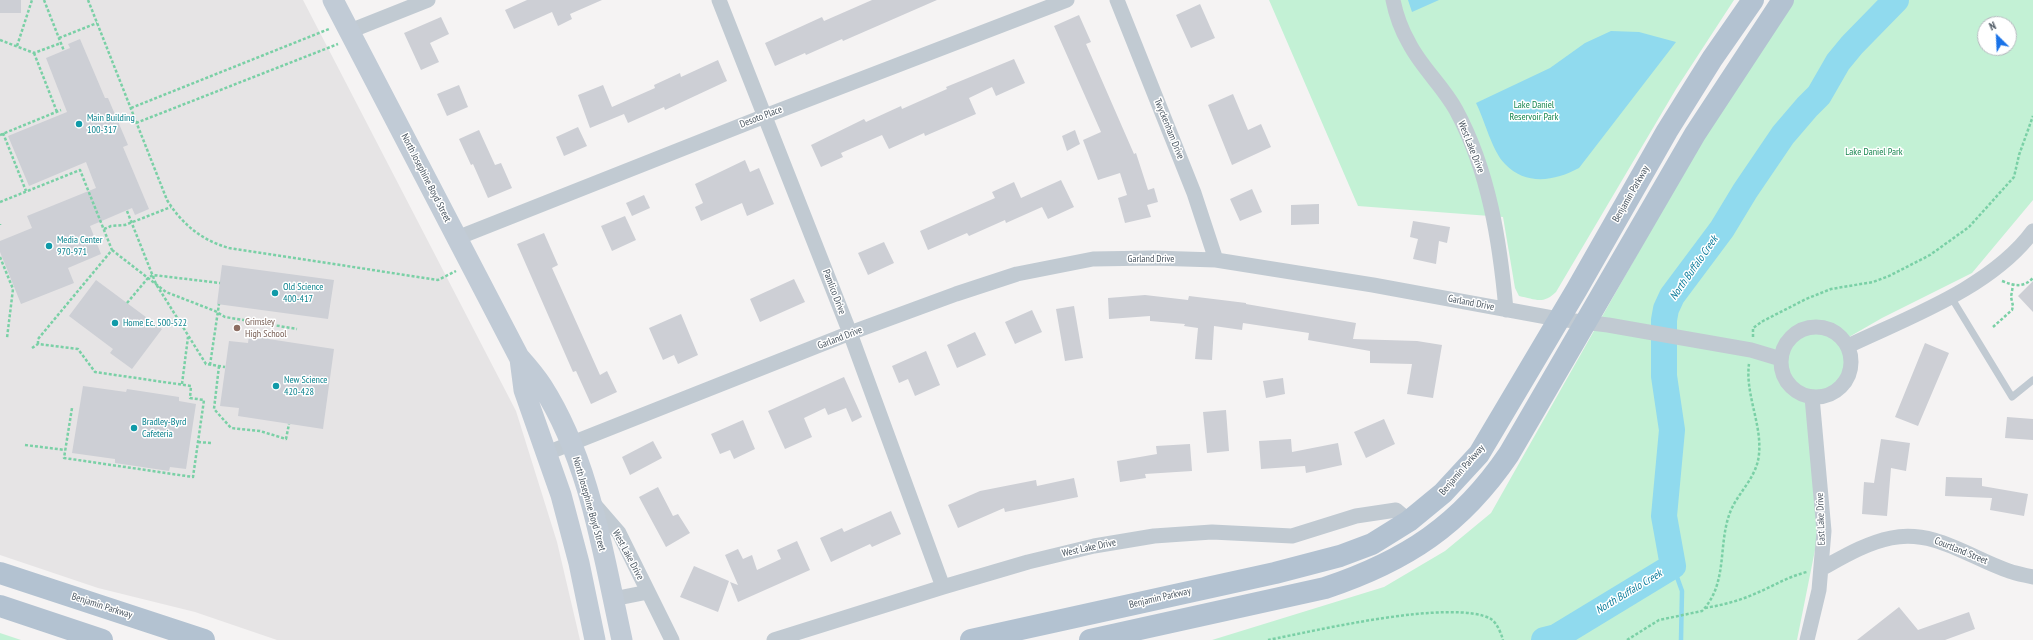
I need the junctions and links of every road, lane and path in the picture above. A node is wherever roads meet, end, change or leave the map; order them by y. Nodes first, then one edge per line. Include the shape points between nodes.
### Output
1 (32, 0) edge
2 (44, 0) edge
3 (88, 0) edge
4 (333, 0) edge
5 (428, 0) edge
6 (719, 0) edge
7 (1067, 0) edge
8 (1117, 0) edge
9 (1393, 0) edge
10 (1753, 0) edge
11 (1783, 0) edge
12 (97, 23) junction
13 (349, 31) junction
14 (59, 38) junction
15 (0, 40) edge
16 (61, 43) junction
17 (17, 46) junction
18 (64, 51) dead end
19 (34, 53) junction
20 (131, 108) junction
21 (61, 110) dead end
22 (57, 112) junction
23 (765, 116) junction
24 (136, 123) junction
25 (1, 134) edge
26 (26, 191) junction
27 (0, 202) edge
28 (171, 207) junction
29 (127, 210) dead end
30 (132, 222) junction
31 (104, 229) junction
32 (2033, 231) edge
33 (457, 238) junction
34 (112, 250) junction
35 (0, 257) edge
36 (1216, 260) junction
37 (459, 270) dead end
38 (153, 275) junction
39 (148, 278) junction
40 (2033, 278) edge
41 (2001, 280) dead end
42 (220, 283) dead end
43 (156, 284) junction
44 (2013, 285) junction
45 (1951, 297) junction
46 (127, 303) dead end
47 (219, 304) dead end
48 (1506, 310) junction
49 (218, 313) junction
50 (1558, 319) junction
51 (1586, 322) junction
52 (1993, 327) dead end
53 (297, 329) dead end
54 (850, 333) junction
55 (188, 336) junction
56 (7, 338) dead end
57 (38, 344) junction
58 (1848, 346) junction
59 (32, 348) dead end
60 (519, 357) junction
61 (1781, 359) junction
62 (210, 365) junction
63 (219, 366) junction
64 (225, 367) dead end
65 (2033, 380) edge
66 (182, 384) junction
67 (1812, 398) junction
68 (72, 408) dead end
69 (289, 424) dead end
70 (198, 442) junction
71 (211, 443) dead end
72 (571, 444) junction
73 (25, 445) dead end
74 (65, 450) junction
75 (547, 453) junction
76 (590, 500) junction
77 (1409, 521) junction
78 (1821, 569) junction
79 (0, 573) edge
80 (2033, 577) edge
81 (943, 587) junction
82 (648, 592) junction
83 (613, 599) junction
84 (0, 606) edge
85 (1704, 608) dead end
86 (1697, 613) dead end
87 (102, 640) edge
88 (204, 640) edge
89 (595, 640) edge
90 (622, 640) edge
91 (672, 640) edge
92 (774, 640) edge
93 (971, 640) edge
94 (1090, 640) edge
95 (1268, 640) edge
96 (1503, 640) edge
97 (1627, 640) edge
98 (1807, 640) edge

1 - 17 path
2 - 14 path
3 - 12 path
4 - 13 main road, North Josephine Boyd Street
5 - 13 street
6 - 23 street, Pamlico Drive
7 - 23 street, Desoto Place
8 - 36 street, Twyckenham Drive via 1194,193
9 - 48 street, West Lake Drive via 1397,17 1409,44 1456,110 1487,186 1502,258
10 - 50 main road, Benjamin Parkway via 1667,131
11 - 51 main road via 1695,134
12 - 14 path
12 - 20 path
13 - 20 path
13 - 24 path
13 - 33 main road, North Josephine Boyd Street
14 - 16 path
15 - 17 path
16 - 18 path
16 - 19 path
17 - 19 path
19 - 22 path
20 - 24 path
21 - 22 path
22 - 25 path
23 - 33 street, Desoto Place
23 - 54 street, Pamlico Drive
24 - 28 path
25 - 26 path
26 - 27 path
26 - 31 path via 80,170
28 - 30 path
28 - 37 path via 194,232 229,248 438,280
29 - 30 path
30 - 31 path
30 - 38 path
31 - 34 path
32 - 45 street via 2012,255
33 - 60 main road, North Josephine Boyd Street
34 - 39 path
34 - 57 path via 38,340
35 - 56 path via 13,289
36 - 48 street, Garland Drive via 1373,285
36 - 54 street, Garland Drive via 1086,260 1016,274
38 - 39 path
38 - 42 path
38 - 43 path
39 - 43 path
39 - 46 path
40 - 44 path via 2023,286
41 - 44 path
43 - 49 path via 166,292
43 - 55 path
44 - 52 path via 2012,310
45 - 58 street
45 - 65 lane via 2012,397
47 - 49 path
48 - 50 street, Garland Drive
49 - 53 path via 229,319
49 - 62 path
50 - 51 street, Garland Drive
50 - 77 main road, Benjamin Parkway via 1479,454 1443,493
51 - 61 street, Garland Drive via 1751,350
51 - 94 main road via 1509,454 1491,480 1458,516 1428,539 1394,560 1360,576 1325,588
54 - 72 street, Garland Drive
54 - 81 street, Pamlico Drive
55 - 62 path via 206,364
55 - 66 path
57 - 59 path
57 - 66 path via 78,349 95,372
58 - 61 street via 1832,331 1821,327 1810,328 1799,331 1790,338
58 - 67 street via 1852,368 1845,383 1833,394
60 - 72 main road, North Josephine Boyd Street via 541,385
60 - 75 main road, North Josephine Boyd Street via 524,390
61 - 67 street via 1784,375 1792,388
62 - 63 path
63 - 64 path
63 - 69 path via 214,409 231,428 286,439
66 - 70 path via 191,386 190,398 204,400
67 - 78 street, East Lake Drive via 1824,531
68 - 74 path
70 - 71 path
70 - 74 path via 193,478 64,458
72 - 75 street, Garland Drive
72 - 76 main road, North Josephine Boyd Street
73 - 74 path
75 - 89 main road, North Josephine Boyd Street via 579,563
76 - 82 street, West Lake Drive via 619,533
76 - 83 main road, North Josephine Boyd Street
77 - 81 street, West Lake Drive via 1396,510 1356,516 1292,536 1212,532 1154,536 1094,546
77 - 93 main road, Benjamin Parkway via 1372,544 1340,556 1275,573
78 - 80 street, Courtland Street via 1874,543 1913,536 1941,542 2010,571
78 - 85 path via 1795,575 1757,593 1718,606
78 - 98 street, East Lake Drive via 1819,590
79 - 88 main road, Benjamin Parkway
81 - 92 street, West Lake Drive
82 - 83 street, West Lake Drive
82 - 91 street, West Lake Drive
83 - 90 main road, North Josephine Boyd Street
84 - 87 main road
86 - 97 path via 1659,620
95 - 96 path via 1405,615 1444,612 1473,612 1493,620

